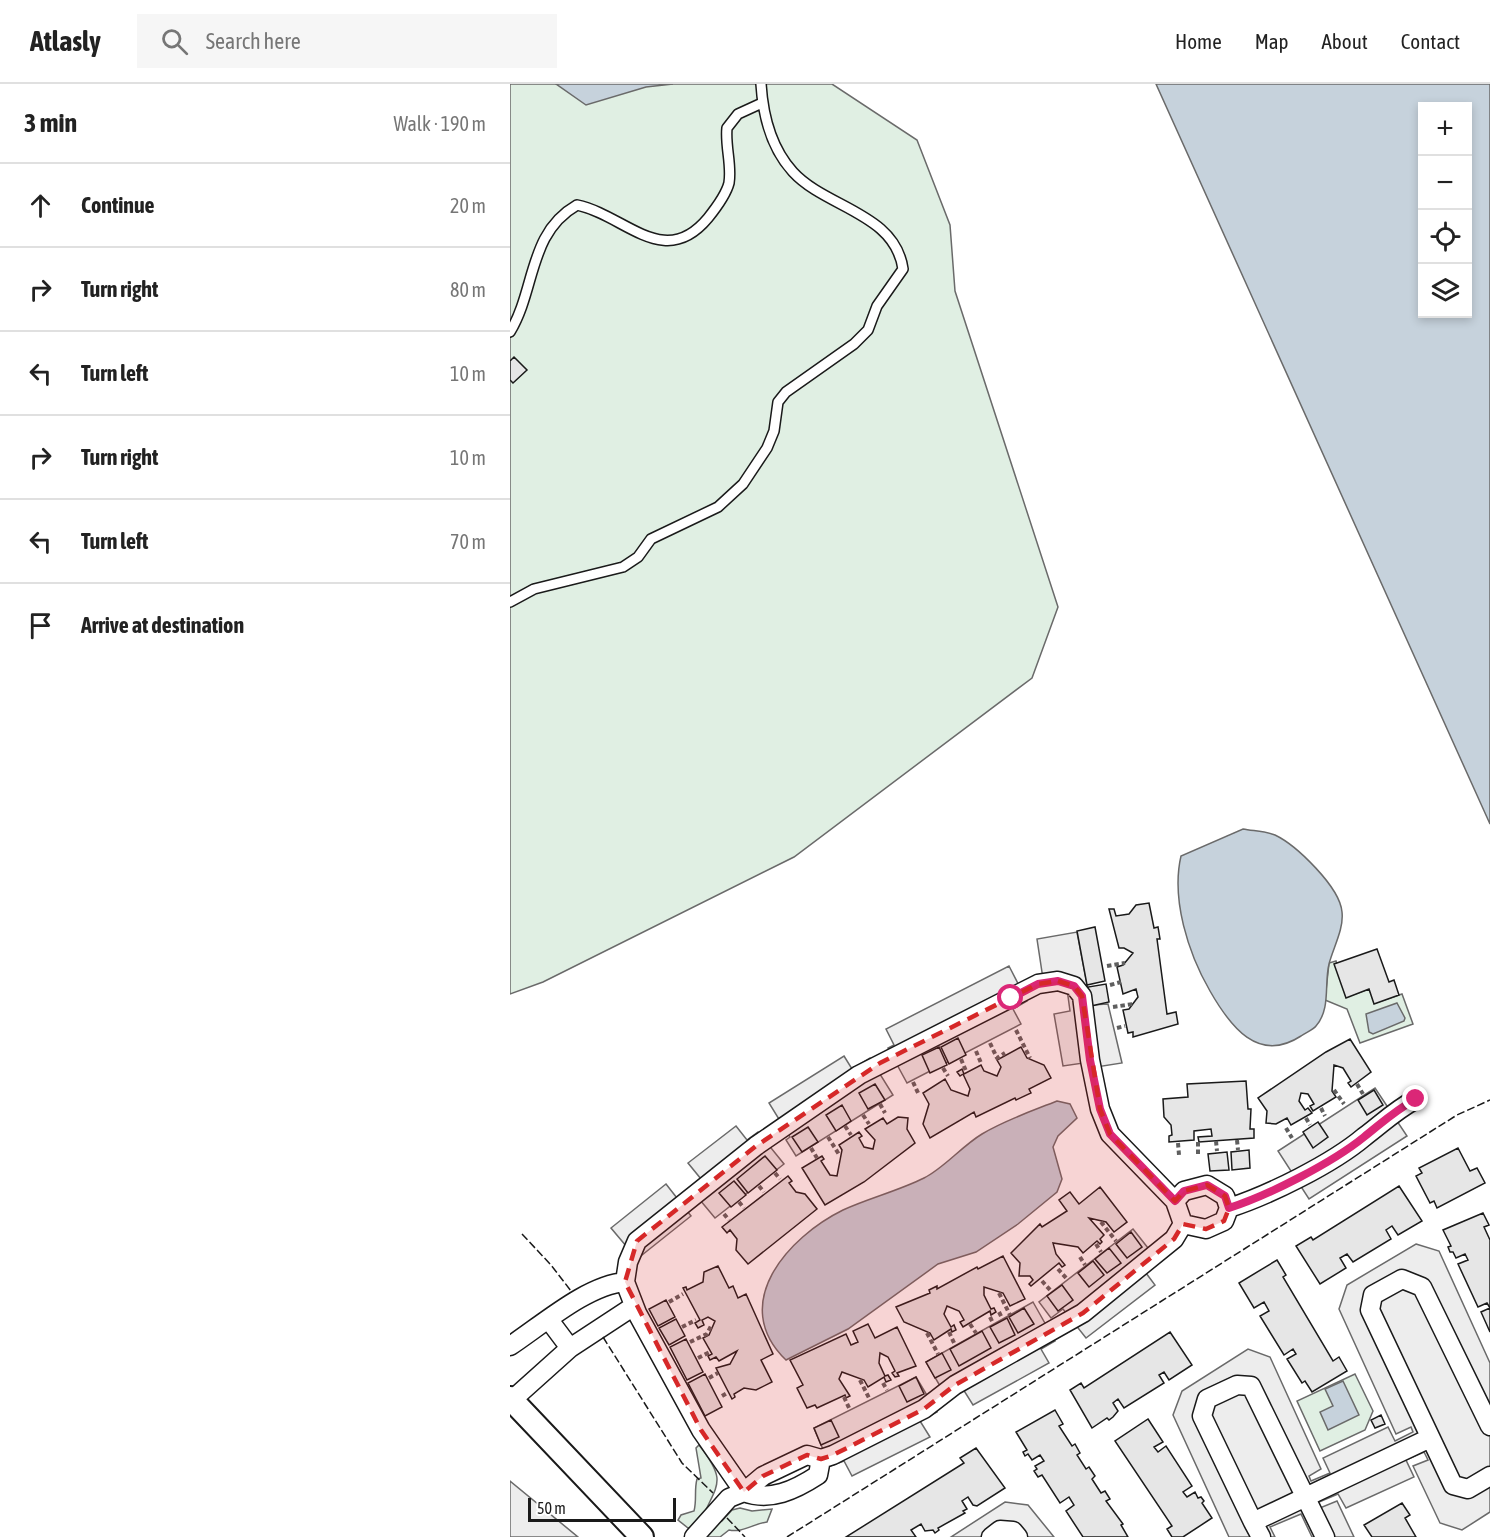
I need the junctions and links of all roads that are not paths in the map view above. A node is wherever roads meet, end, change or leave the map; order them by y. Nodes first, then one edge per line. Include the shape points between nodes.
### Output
1 (761, 84) edge
2 (762, 103) junction
3 (510, 332) edge
4 (510, 602) edge
5 (1416, 1099) dead end
6 (1175, 1201) junction
7 (1229, 1208) junction
8 (1183, 1224) junction
9 (625, 1282) junction
10 (634, 1306) junction
11 (549, 1320) junction
12 (510, 1346) edge
13 (570, 1348) junction
14 (511, 1399) edge
15 (1490, 1426) edge
16 (1430, 1438) junction
17 (1490, 1476) edge
18 (744, 1492) junction
19 (1307, 1497) junction
20 (1257, 1530) edge
21 (642, 1537) edge
22 (694, 1537) edge
23 (991, 1537) edge
24 (1018, 1537) edge
25 (1325, 1537) edge

1 - 2 lane
2 - 3 lane via 738,114 727,128 729,184 717,207 697,231 677,242 660,240 627,229 590,208 577,205 565,212 537,252
2 - 4 lane via 778,153 795,174 862,214 884,232 902,258 903,269 877,306 868,330 778,402 767,448 742,484 718,507 651,539 638,557 622,567 534,589
5 - 7 street via 1319,1165 1275,1190
6 - 7 street via 1184,1191 1207,1185 1225,1196
6 - 8 street
6 - 9 street via 1110,1134 1100,1109 1090,1060 1082,996 1074,986 1058,981 1038,984 880,1063 756,1146 637,1241
7 - 8 street via 1224,1221 1206,1229
8 - 18 street via 1174,1239 1083,1313 955,1385 924,1409 821,1459 818,1475 766,1498
9 - 10 street
9 - 11 street via 594,1290
10 - 13 street
10 - 18 street via 701,1430
11 - 12 street
11 - 13 street
13 - 14 street
14 - 21 street
15 - 16 street via 1422,1287 1402,1279 1372,1295 1370,1310
16 - 17 street via 1453,1485 1468,1489
16 - 19 street
18 - 22 street via 720,1506
19 - 20 street
19 - 20 street via 1251,1386 1237,1385 1207,1399 1202,1416
19 - 25 street
23 - 24 street via 1000,1530 1013,1531

